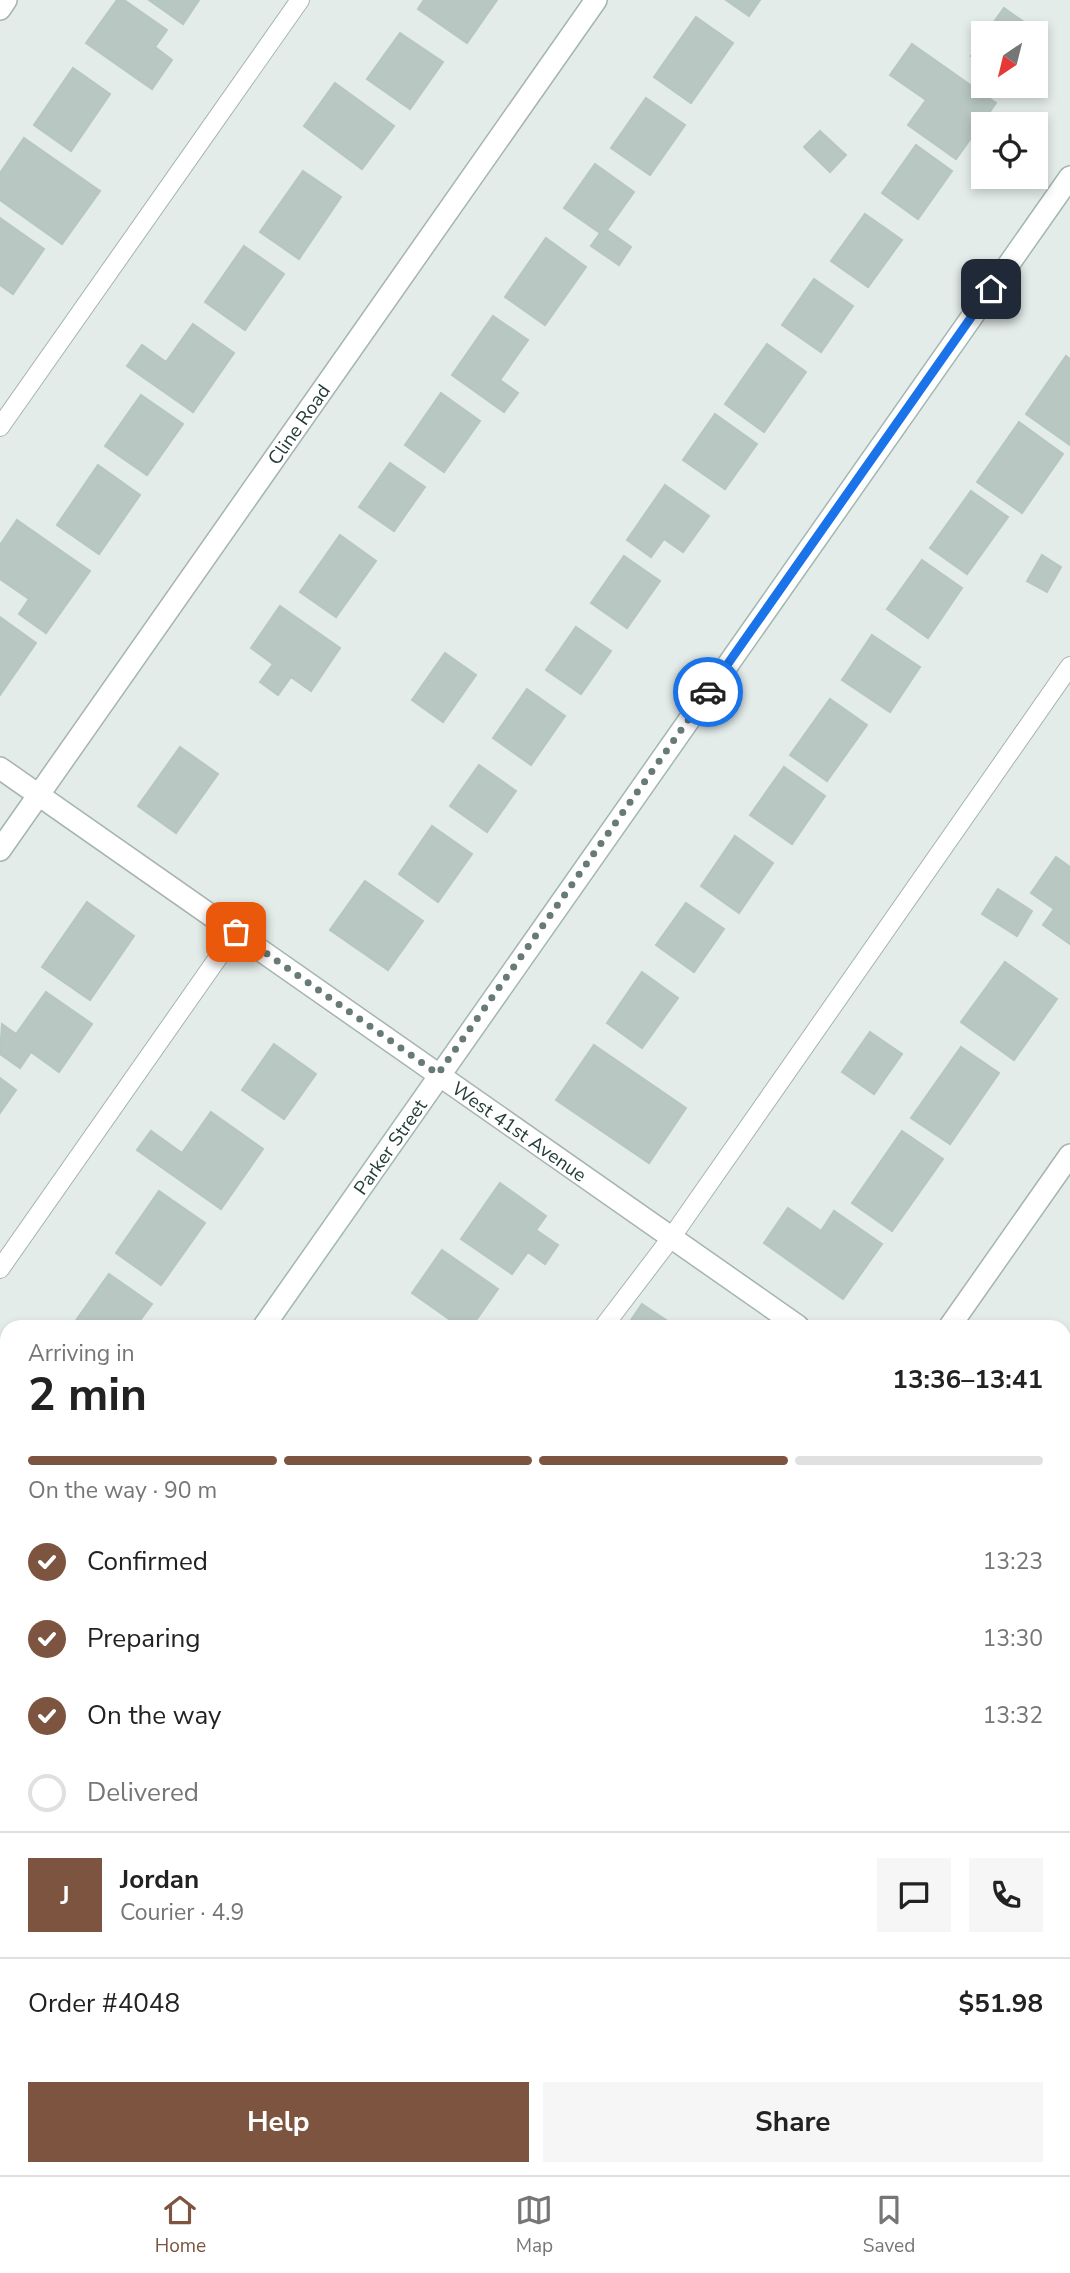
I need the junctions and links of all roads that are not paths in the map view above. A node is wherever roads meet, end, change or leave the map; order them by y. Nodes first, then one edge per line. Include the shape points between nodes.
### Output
1 (6, 0) edge
2 (300, 0) edge
3 (596, 0) edge
4 (0, 9) edge
5 (1070, 177) edge
6 (0, 427) edge
7 (1070, 666) edge
8 (0, 768) edge
9 (38, 795) junction
10 (0, 850) edge
11 (236, 932) junction
12 (438, 1074) junction
13 (1070, 1155) edge
14 (671, 1238) junction
15 (0, 1269) edge
16 (268, 1320) edge
17 (609, 1320) edge
18 (789, 1320) edge
19 (954, 1320) edge

1 - 4 street
2 - 6 lane
3 - 9 street, Cline Road
5 - 12 street, Parker Street
7 - 14 lane
8 - 9 street, West 41st Avenue
9 - 10 street, Cline Road
9 - 11 street, West 41st Avenue
11 - 12 street, West 41st Avenue
11 - 15 lane
12 - 14 street, West 41st Avenue
12 - 16 street, Parker Street
13 - 19 street
14 - 17 lane
14 - 18 street, West 41st Avenue

